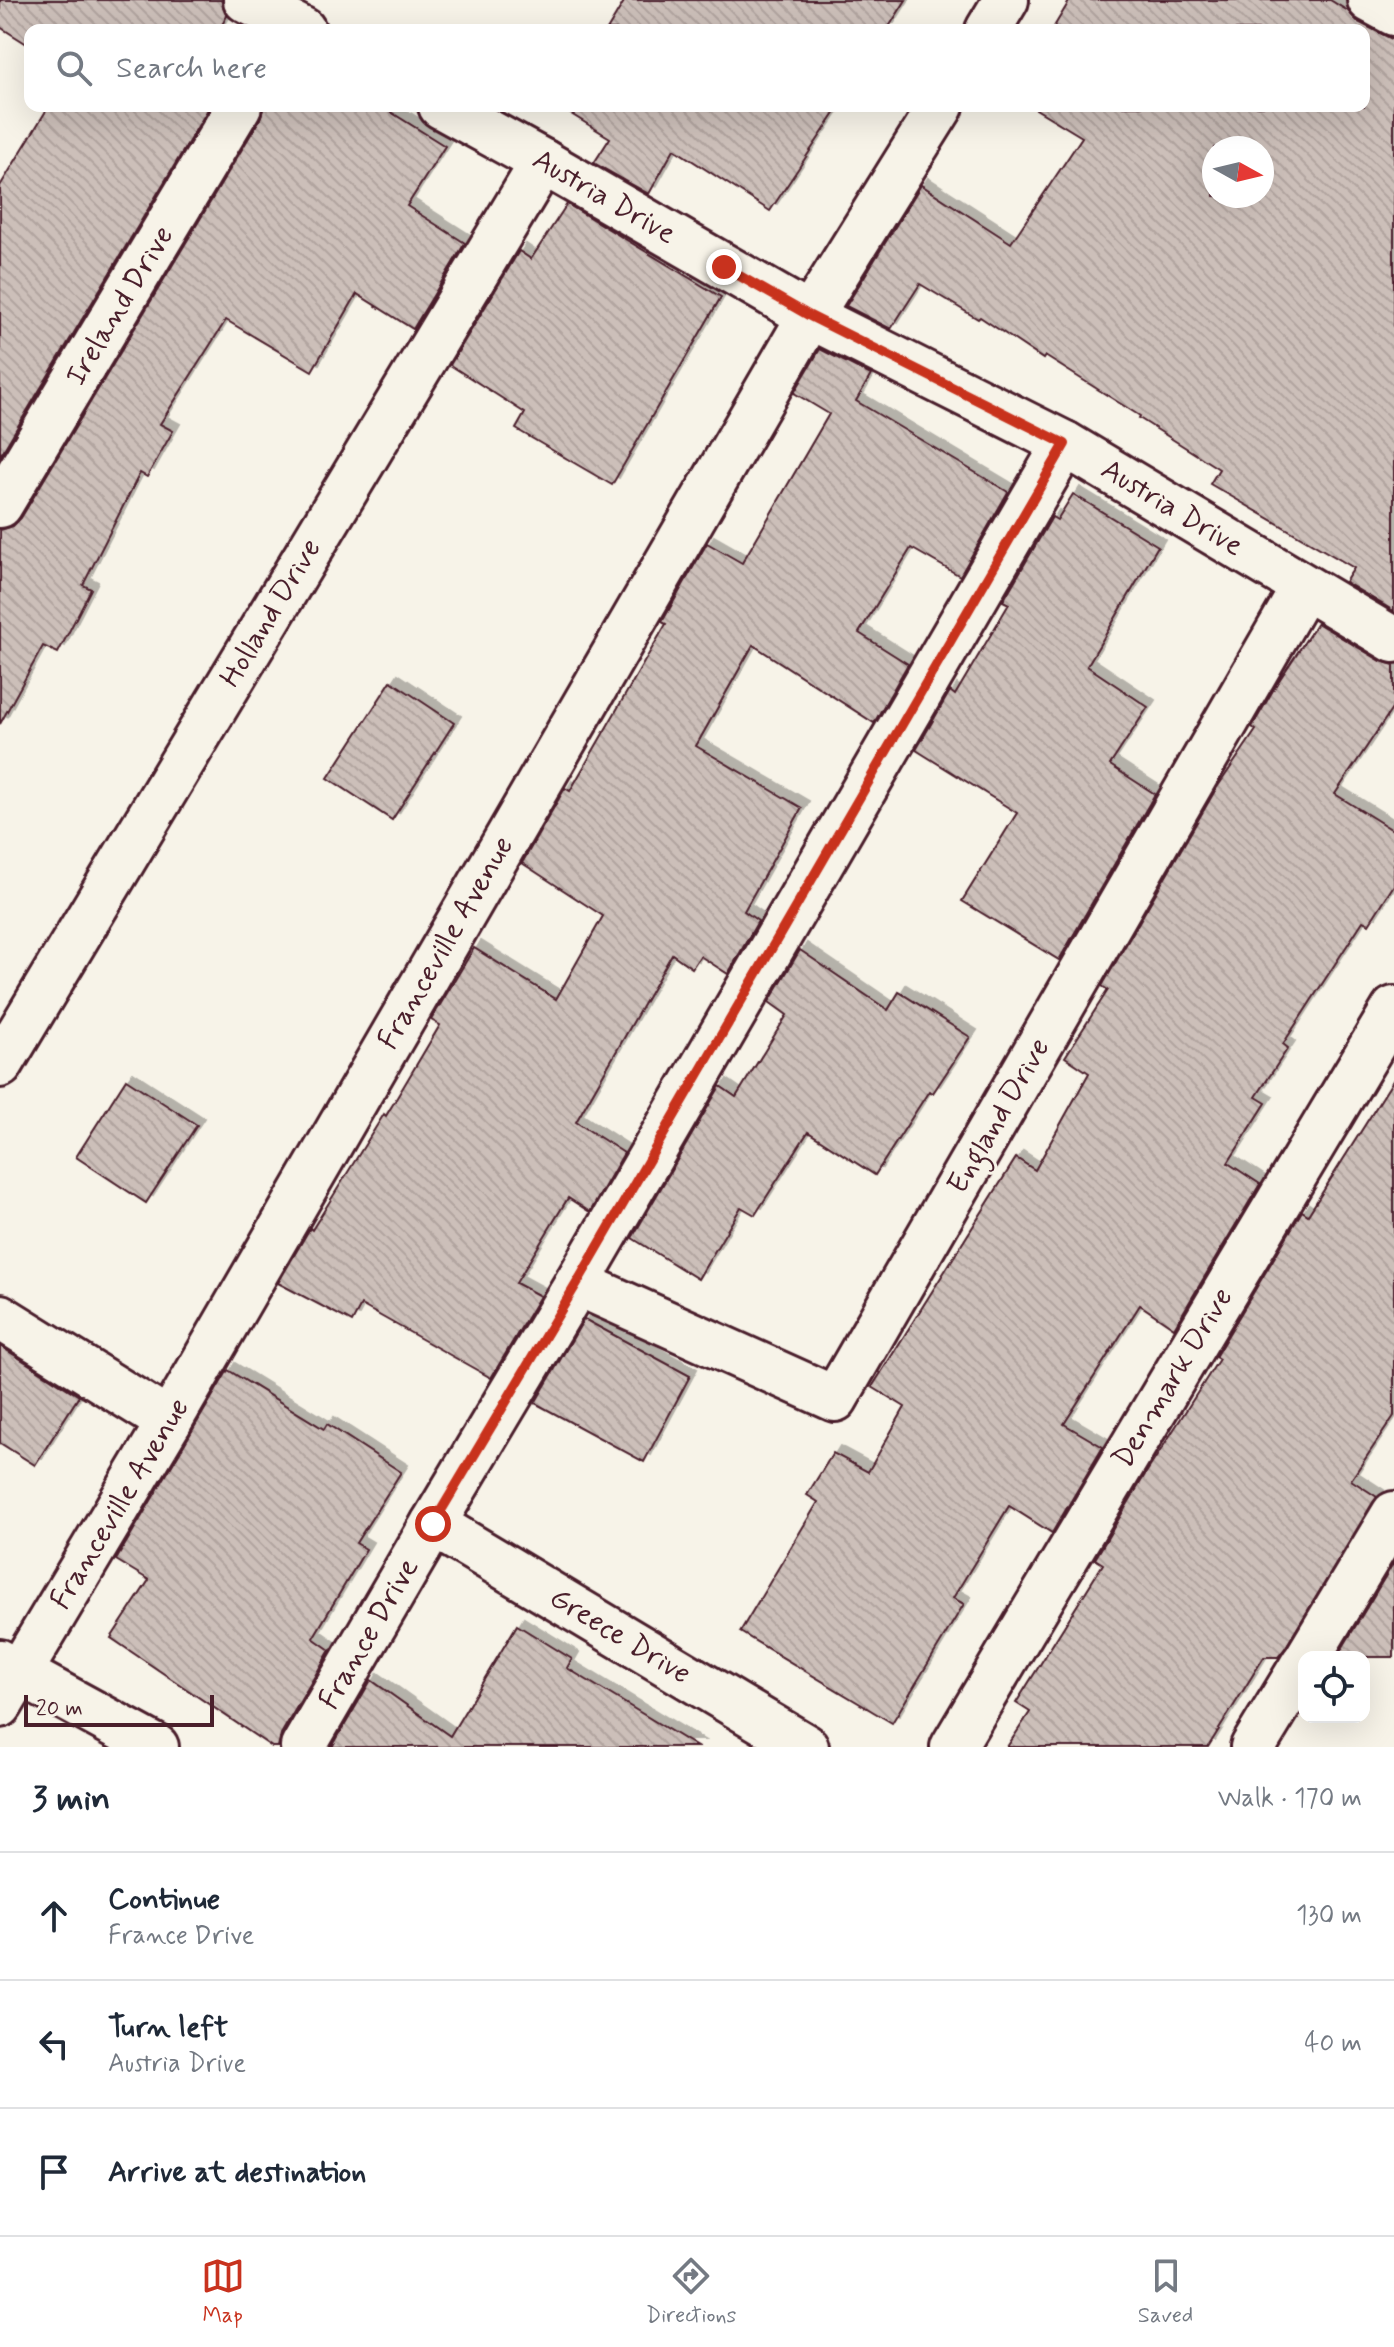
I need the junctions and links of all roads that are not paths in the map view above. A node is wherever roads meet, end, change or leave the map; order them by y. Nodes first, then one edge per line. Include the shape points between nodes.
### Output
1 (246, 0) edge
2 (1006, 0) edge
3 (1370, 0) edge
4 (1394, 13) edge
5 (285, 24) edge
6 (992, 24) edge
7 (235, 112) edge
8 (452, 112) edge
9 (937, 112) edge
10 (543, 162) junction
11 (810, 316) junction
12 (1065, 444) junction
13 (0, 505) edge
14 (1304, 587) junction
15 (1394, 640) edge
16 (1394, 1009) edge
17 (0, 1065) edge
18 (577, 1283) junction
19 (0, 1317) edge
20 (169, 1422) junction
21 (1394, 1514) edge
22 (433, 1524) junction
23 (1312, 1651) edge
24 (1298, 1673) edge
25 (7, 1680) edge
26 (156, 1747) edge
27 (303, 1747) edge
28 (806, 1747) edge
29 (953, 1747) edge
30 (1253, 1747) edge

1 - 5 street
2 - 6 street
3 - 4 street
7 - 13 street, Ireland Drive
8 - 10 street, Austria Drive
9 - 11 street, Franceville Avenue
10 - 11 street, Austria Drive
10 - 17 street, Holland Drive
11 - 12 street, Austria Drive
11 - 20 street, Franceville Avenue
12 - 14 street, Austria Drive
12 - 18 street, France Drive
14 - 15 street, Austria Drive
14 - 18 street, England Drive via 835,1399
16 - 29 street, Denmark Drive
18 - 22 street, France Drive
19 - 20 street
20 - 25 street, Franceville Avenue
21 - 23 street
22 - 27 street, France Drive
22 - 28 street, Greece Drive
24 - 30 street
25 - 26 street

